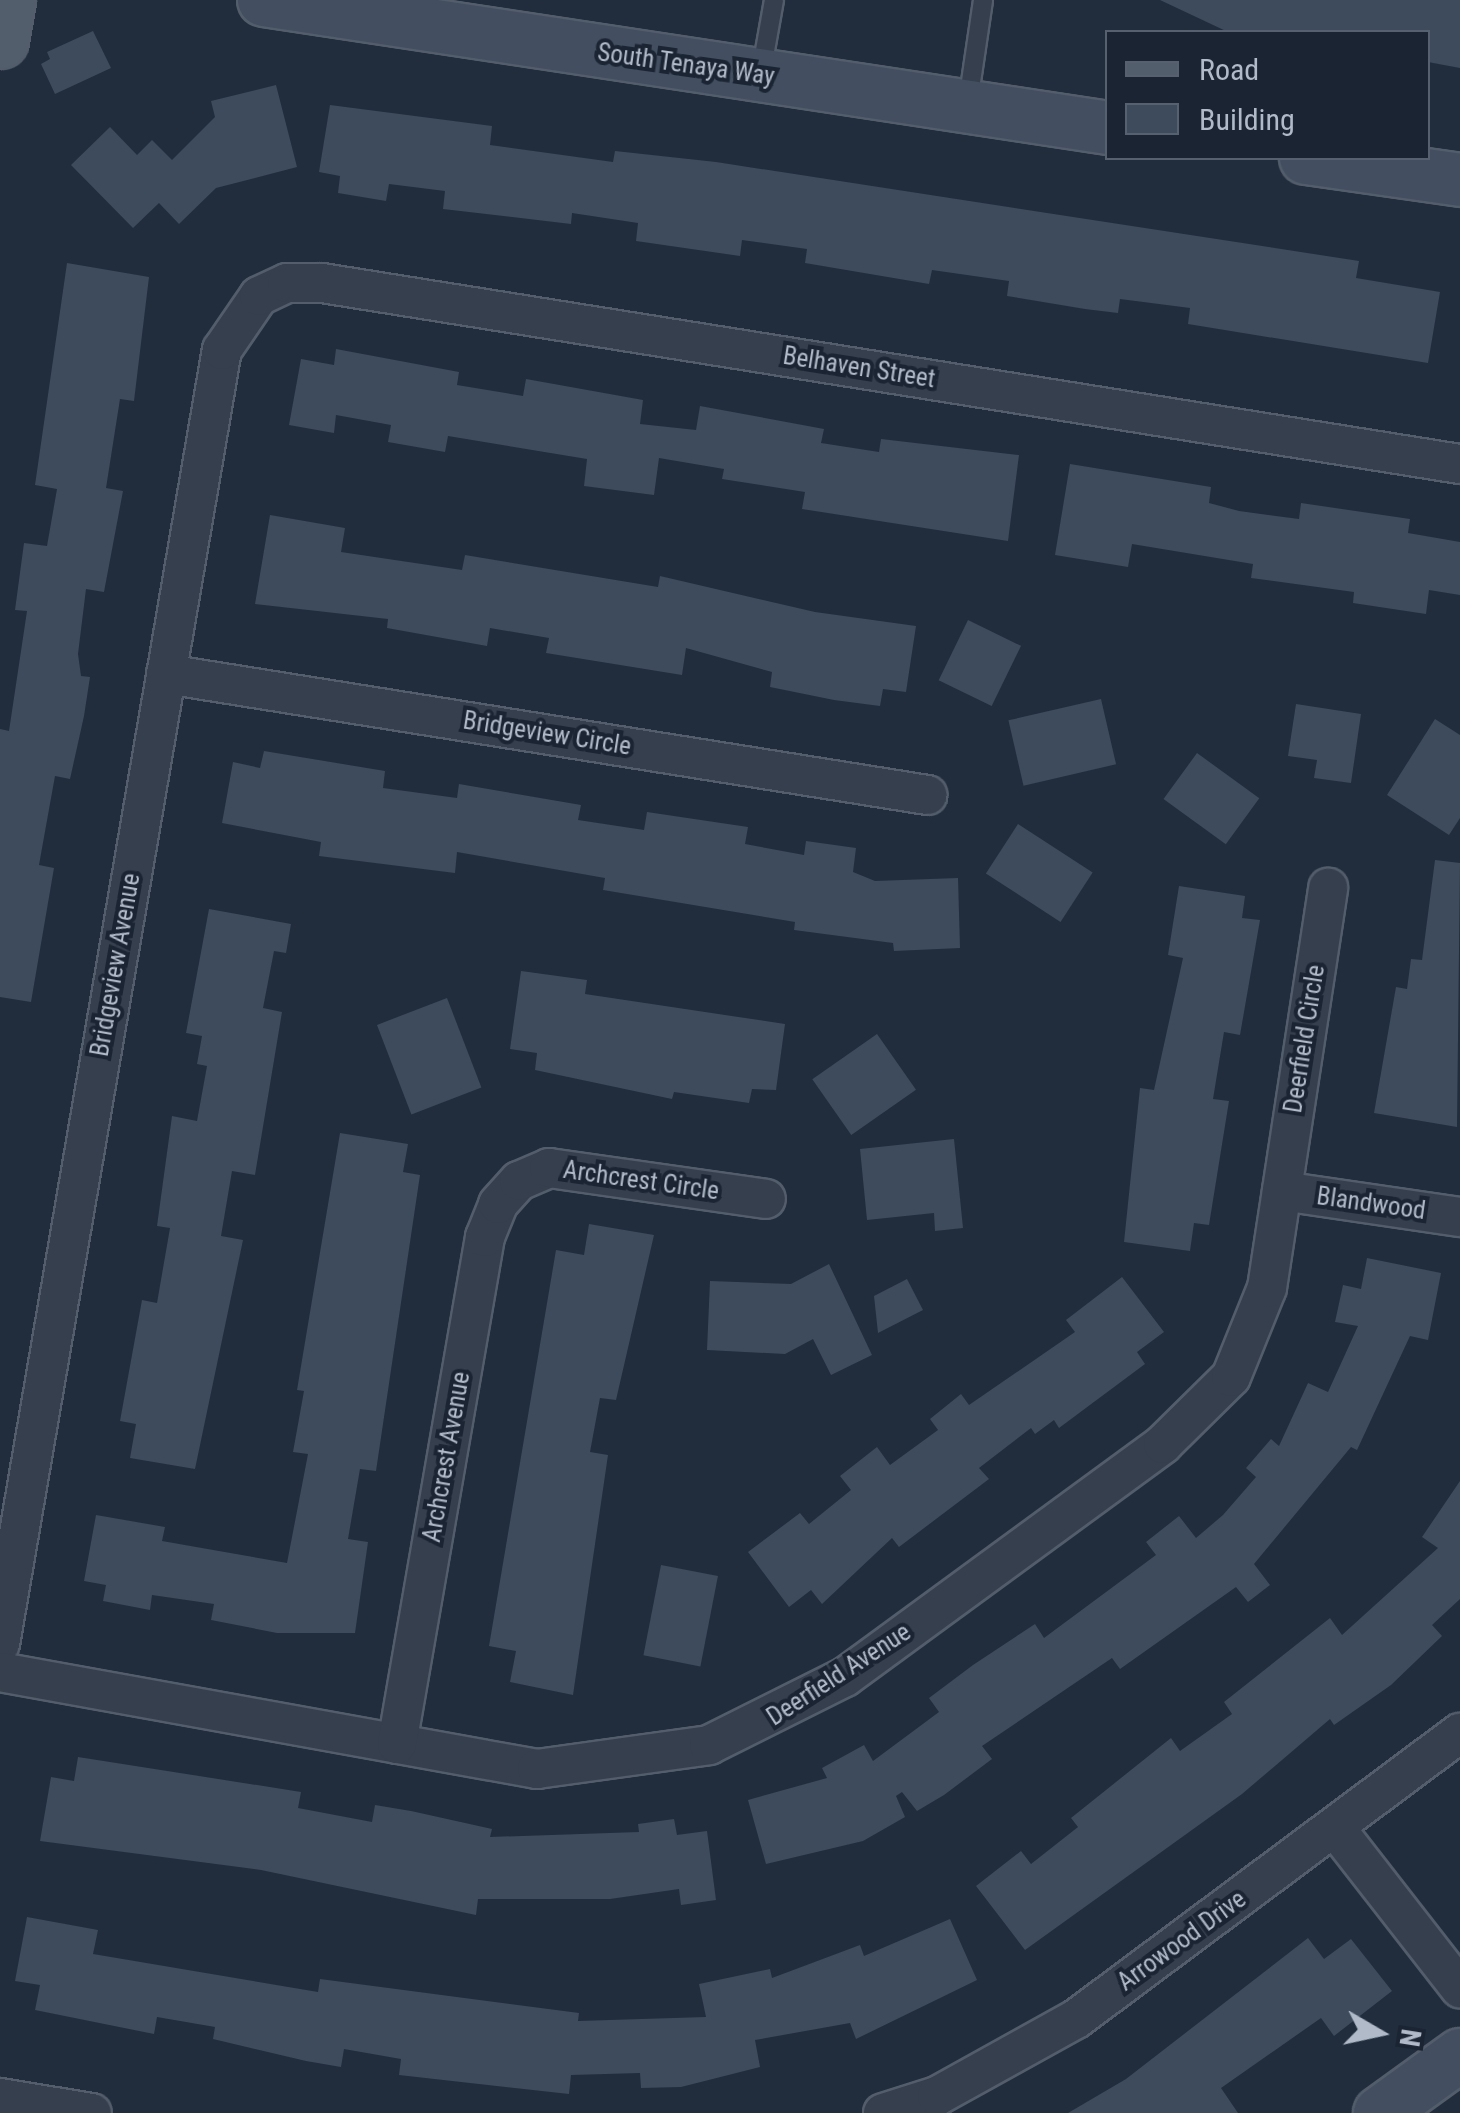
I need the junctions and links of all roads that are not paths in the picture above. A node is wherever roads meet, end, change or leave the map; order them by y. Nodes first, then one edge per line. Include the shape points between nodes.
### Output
1 (6, 0) edge
2 (264, 0) edge
3 (774, 0) edge
4 (983, 0) edge
5 (334, 6) edge
6 (0, 40) edge
7 (760, 76) junction
8 (968, 107) junction
9 (1105, 128) edge
10 (1320, 160) edge
11 (1460, 180) edge
12 (260, 296) joint
13 (1460, 464) edge
14 (166, 674) junction
15 (927, 795) dead end
16 (1328, 888) dead end
17 (519, 1181) joint
18 (1282, 1190) junction
19 (766, 1199) dead end
20 (1460, 1217) edge
21 (0, 1644) edge
22 (0, 1672) edge
23 (1460, 1733) edge
24 (397, 1744) junction
25 (1336, 1829) junction
26 (1460, 1988) edge
27 (1460, 2055) edge
28 (0, 2098) edge
29 (92, 2113) edge
30 (883, 2113) edge
31 (1380, 2113) edge

1 - 6 main road
2 - 5 street, South Tenaya Way
3 - 7 lane
4 - 8 lane
5 - 7 street, South Tenaya Way
7 - 8 street, South Tenaya Way
8 - 9 street, South Tenaya Way
10 - 11 street
12 - 13 street, Belhaven Street via 287,283 322,282
12 - 14 street, Bridgeview Avenue via 222,350
14 - 15 street, Bridgeview Circle
14 - 21 street, Bridgeview Avenue
16 - 18 street, Deerfield Circle
17 - 19 street, Archcrest Circle via 549,1168
17 - 24 street, Archcrest Avenue via 498,1204 485,1237
18 - 20 street, Blandwood
18 - 24 street, Deerfield Avenue via 1267,1288 1231,1377 1163,1444 845,1678 709,1745 599,1766 537,1770
22 - 24 street, Deerfield Avenue
23 - 25 street, Arrowood Drive
25 - 26 street
25 - 30 street, Arrowood Drive via 1076,2019 937,2096
27 - 31 street
28 - 29 street

